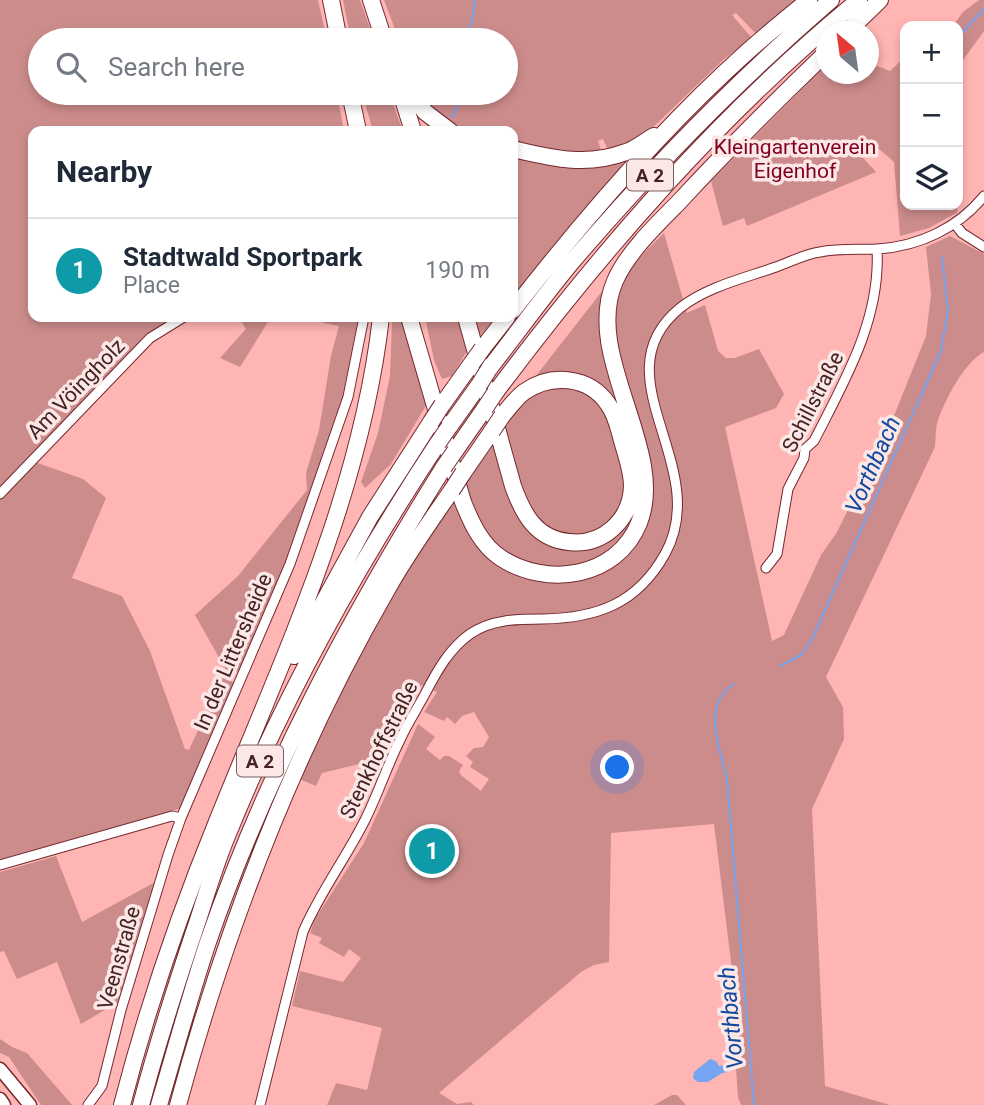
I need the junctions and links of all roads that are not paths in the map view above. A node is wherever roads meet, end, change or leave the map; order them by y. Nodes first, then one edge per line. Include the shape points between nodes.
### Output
1 (331, 0) edge
2 (371, 0) edge
3 (808, 0) edge
4 (831, 0) edge
5 (859, 0) edge
6 (880, 0) edge
7 (859, 21) edge
8 (336, 28) edge
9 (380, 28) edge
10 (816, 63) edge
11 (353, 105) edge
12 (405, 105) edge
13 (419, 105) edge
14 (357, 126) edge
15 (411, 126) edge
16 (443, 126) edge
17 (669, 128) junction
18 (518, 150) edge
19 (984, 196) edge
20 (956, 224) junction
21 (984, 247) edge
22 (877, 249) junction
23 (518, 304) edge
24 (176, 322) edge
25 (364, 322) edge
26 (380, 322) edge
27 (410, 322) edge
28 (468, 322) edge
29 (503, 322) edge
30 (478, 346) junction
31 (0, 494) edge
32 (766, 568) dead end
33 (318, 685) junction
34 (293, 778) junction
35 (219, 817) junction
36 (181, 818) junction
37 (0, 865) edge
38 (0, 1069) edge
39 (0, 1099) edge
40 (4, 1105) edge
41 (30, 1105) edge
42 (88, 1105) edge
43 (122, 1105) edge
44 (141, 1105) edge
45 (159, 1105) edge
46 (178, 1105) edge
47 (260, 1105) edge

1 - 8 highway
2 - 9 highway
3 - 17 highway via 746,52
4 - 44 highway, A 2, bridge via 731,90 570,264 489,369 394,509 302,673 262,755 220,855
5 - 33 highway, A 2, bridge via 758,90 598,260 444,467 383,565
6 - 7 highway
10 - 27 highway via 651,231 616,276 606,327 646,486 639,525 612,558 586,571 554,576 523,570 490,549 463,502
11 - 14 highway
12 - 15 highway
13 - 16 highway
17 - 18 highway via 628,152 591,162
17 - 23 highway via 584,221
19 - 20 street, Stenkhoffstraße
20 - 21 street
20 - 22 street, Stenkhoffstraße via 915,242
22 - 32 street, Schillstraße via 877,277 862,339 788,489 777,554
22 - 47 street, Stenkhoffstraße via 816,252 696,298 665,324 652,349 648,371 677,486 678,510 665,554 644,583 603,611 497,622 468,635 446,657 400,739 360,830 303,932
24 - 31 street, Am Vöingholz via 150,338
25 - 36 street, In der Littersheide via 348,397 290,564
26 - 35 highway via 356,454 333,531
28 - 30 highway
29 - 30 highway
30 - 34 highway, bridge via 513,486 530,522 550,538 573,543 595,540 615,527 628,508 630,468 608,403 582,383 559,379 522,393 502,416 492,431 463,473 388,587
30 - 35 highway, bridge via 472,363 430,422 327,592
33 - 34 highway
33 - 45 highway, A 2 via 224,899
34 - 46 highway via 249,878
35 - 43 highway via 156,986
36 - 37 street via 172,816
36 - 42 street, Veenstraße via 148,918 105,1077
38 - 41 main road
39 - 40 main road

